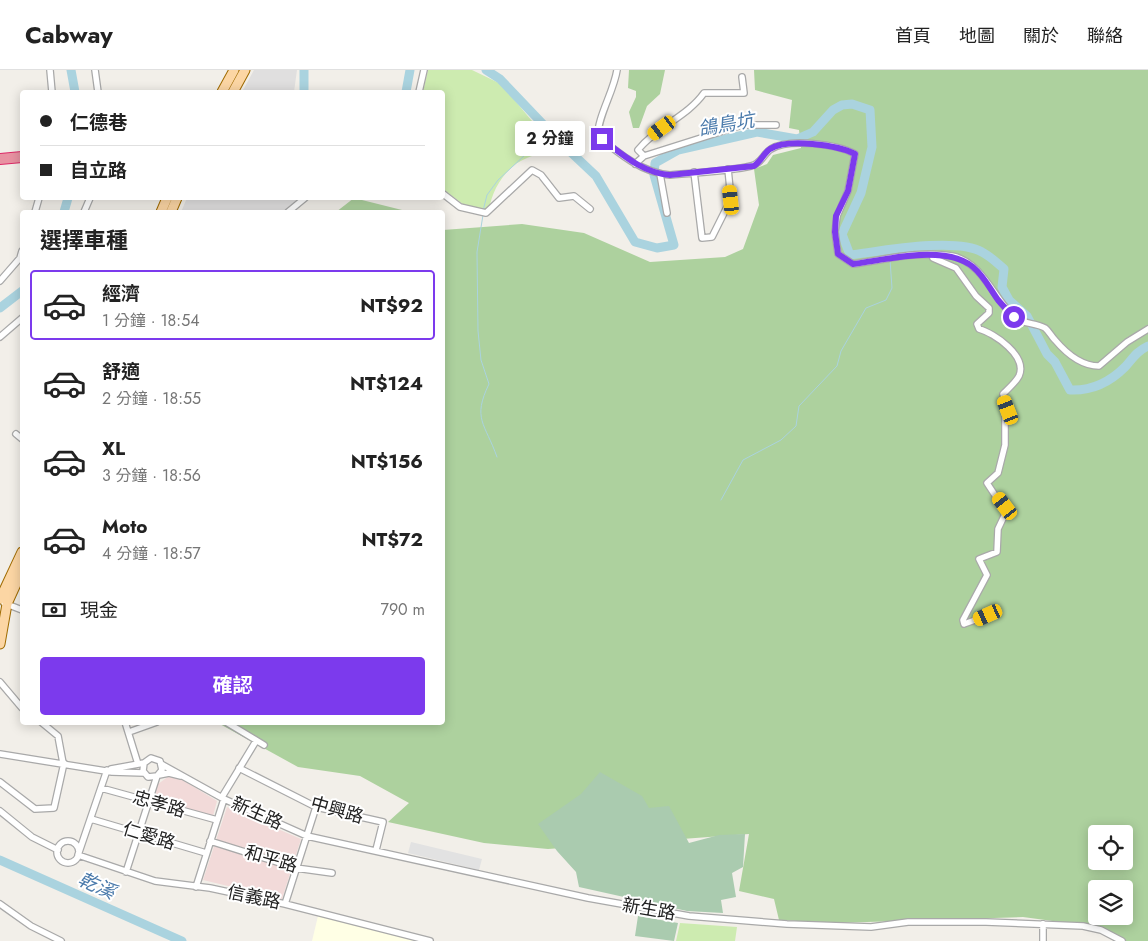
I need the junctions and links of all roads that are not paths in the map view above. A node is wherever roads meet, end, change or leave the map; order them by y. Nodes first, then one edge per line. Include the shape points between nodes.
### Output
1 (50, 70) edge
2 (95, 70) edge
3 (234, 70) edge
4 (245, 70) edge
5 (424, 70) edge
6 (617, 70) edge
7 (742, 77) dead end
8 (52, 90) edge
9 (98, 90) edge
10 (225, 90) edge
11 (234, 90) edge
12 (419, 90) edge
13 (776, 125) dead end
14 (644, 156) junction
15 (20, 157) edge
16 (0, 159) edge
17 (20, 163) edge
18 (0, 165) edge
19 (637, 165) junction
20 (728, 169) junction
21 (694, 172) junction
22 (659, 173) junction
23 (445, 195) edge
24 (303, 200) edge
25 (590, 209) dead end
26 (290, 210) edge
27 (667, 212) dead end
28 (923, 256) junction
29 (20, 258) edge
30 (0, 281) edge
31 (20, 320) edge
32 (1148, 329) edge
33 (0, 337) edge
34 (16, 434) dead end
35 (20, 437) edge
36 (20, 557) edge
37 (20, 575) edge
38 (2, 601) edge
39 (20, 609) edge
40 (988, 615) dead end
41 (0, 644) edge
42 (0, 682) edge
43 (20, 700) edge
44 (16, 703) junction
45 (20, 706) edge
46 (44, 725) edge
47 (126, 725) edge
48 (149, 725) edge
49 (231, 725) edge
50 (129, 732) junction
51 (256, 740) junction
52 (264, 745) dead end
53 (0, 754) edge
54 (64, 763) junction
55 (141, 763) junction
56 (161, 764) junction
57 (239, 768) junction
58 (107, 770) junction
59 (144, 773) junction
60 (158, 776) junction
61 (193, 780) junction
62 (0, 782) edge
63 (101, 788) junction
64 (223, 798) junction
65 (148, 801) junction
66 (316, 807) junction
67 (0, 811) edge
68 (91, 819) junction
69 (216, 820) junction
70 (138, 833) junction
71 (307, 836) junction
72 (210, 841) junction
73 (58, 850) junction
74 (376, 850) junction
75 (206, 854) junction
76 (78, 855) junction
77 (296, 868) junction
78 (126, 872) junction
79 (332, 873) dead end
80 (196, 887) junction
81 (0, 904) edge
82 (285, 904) junction
83 (1043, 924) junction
84 (1043, 940) edge
85 (61, 941) edge
86 (430, 941) edge
87 (1122, 941) edge

1 - 8 street
2 - 9 street
3 - 10 main road
4 - 11 main road
5 - 12 street
6 - 19 street via 598,136
7 - 14 street via 744,93 704,93 694,105 647,139 638,150
13 - 14 street via 742,125
14 - 19 street
15 - 16 highway
17 - 18 highway
19 - 22 street
20 - 21 street
20 - 21 street via 731,200 712,238 702,238
20 - 28 street via 754,166 777,146 813,144 845,148 855,154 848,191 836,216 838,254 853,264
21 - 22 street
22 - 27 street
23 - 25 street via 460,207 486,213 532,170 541,175 558,198 574,196
24 - 26 street
28 - 32 street via 951,256 972,266 1000,302 1020,321 1046,329 1075,358 1090,366 1099,366
28 - 40 street via 948,262 956,268 988,308 988,313 977,324 979,329 992,332 1019,359 1021,368 1019,376 1003,394 1008,410 1005,445 998,473 987,484 1005,506 1006,515 998,529 997,552 979,559 987,575 963,620 964,624
29 - 30 street
31 - 33 street
34 - 35 street
36 - 38 main road
37 - 38 main road
38 - 39 street
38 - 41 main road
42 - 44 street
43 - 44 street
44 - 45 street
46 - 54 street via 58,736
47 - 50 street
48 - 50 street
49 - 51 street
50 - 55 street
51 - 52 street
51 - 57 street
53 - 54 street, 新生路
54 - 58 street, 新生路
54 - 62 street via 54,808 35,809
55 - 56 street, 新生路 via 154,758
55 - 58 street, 新生路
55 - 59 street
56 - 60 street
56 - 61 street, 新生路
57 - 64 street
57 - 66 street, 中興路
58 - 59 street, 新生路
58 - 63 street
59 - 60 street, 新生路
60 - 61 street, 新生路 via 173,774
60 - 65 street
61 - 64 street, 新生路
63 - 65 street, 忠孝路
63 - 68 street
64 - 69 street
64 - 71 street, 新生路
65 - 69 street, 忠孝路
65 - 70 street
66 - 71 street
66 - 74 street, 中興路 via 383,822
67 - 73 street, 信義路 via 42,844
68 - 70 street, 仁愛路
68 - 76 street
69 - 72 street
70 - 75 street, 仁愛路
70 - 78 street
71 - 74 street, 新生路
71 - 77 street
72 - 75 street
72 - 77 street, 和平路
73 - 76 street, 信義路 via 58,856 67,862 74,861
73 - 76 street, 信義路 via 61,844 71,842 78,849
74 - 83 street, 新生路 via 588,898 689,916 871,927 908,922
75 - 80 street
76 - 78 street, 信義路
77 - 79 street, 和平路
77 - 82 street
78 - 80 street, 信義路 via 155,881
80 - 82 street, 信義路
81 - 85 street via 31,926
82 - 86 street, 信義路
83 - 84 street
83 - 87 street, 新生路 via 1083,926 1101,930

